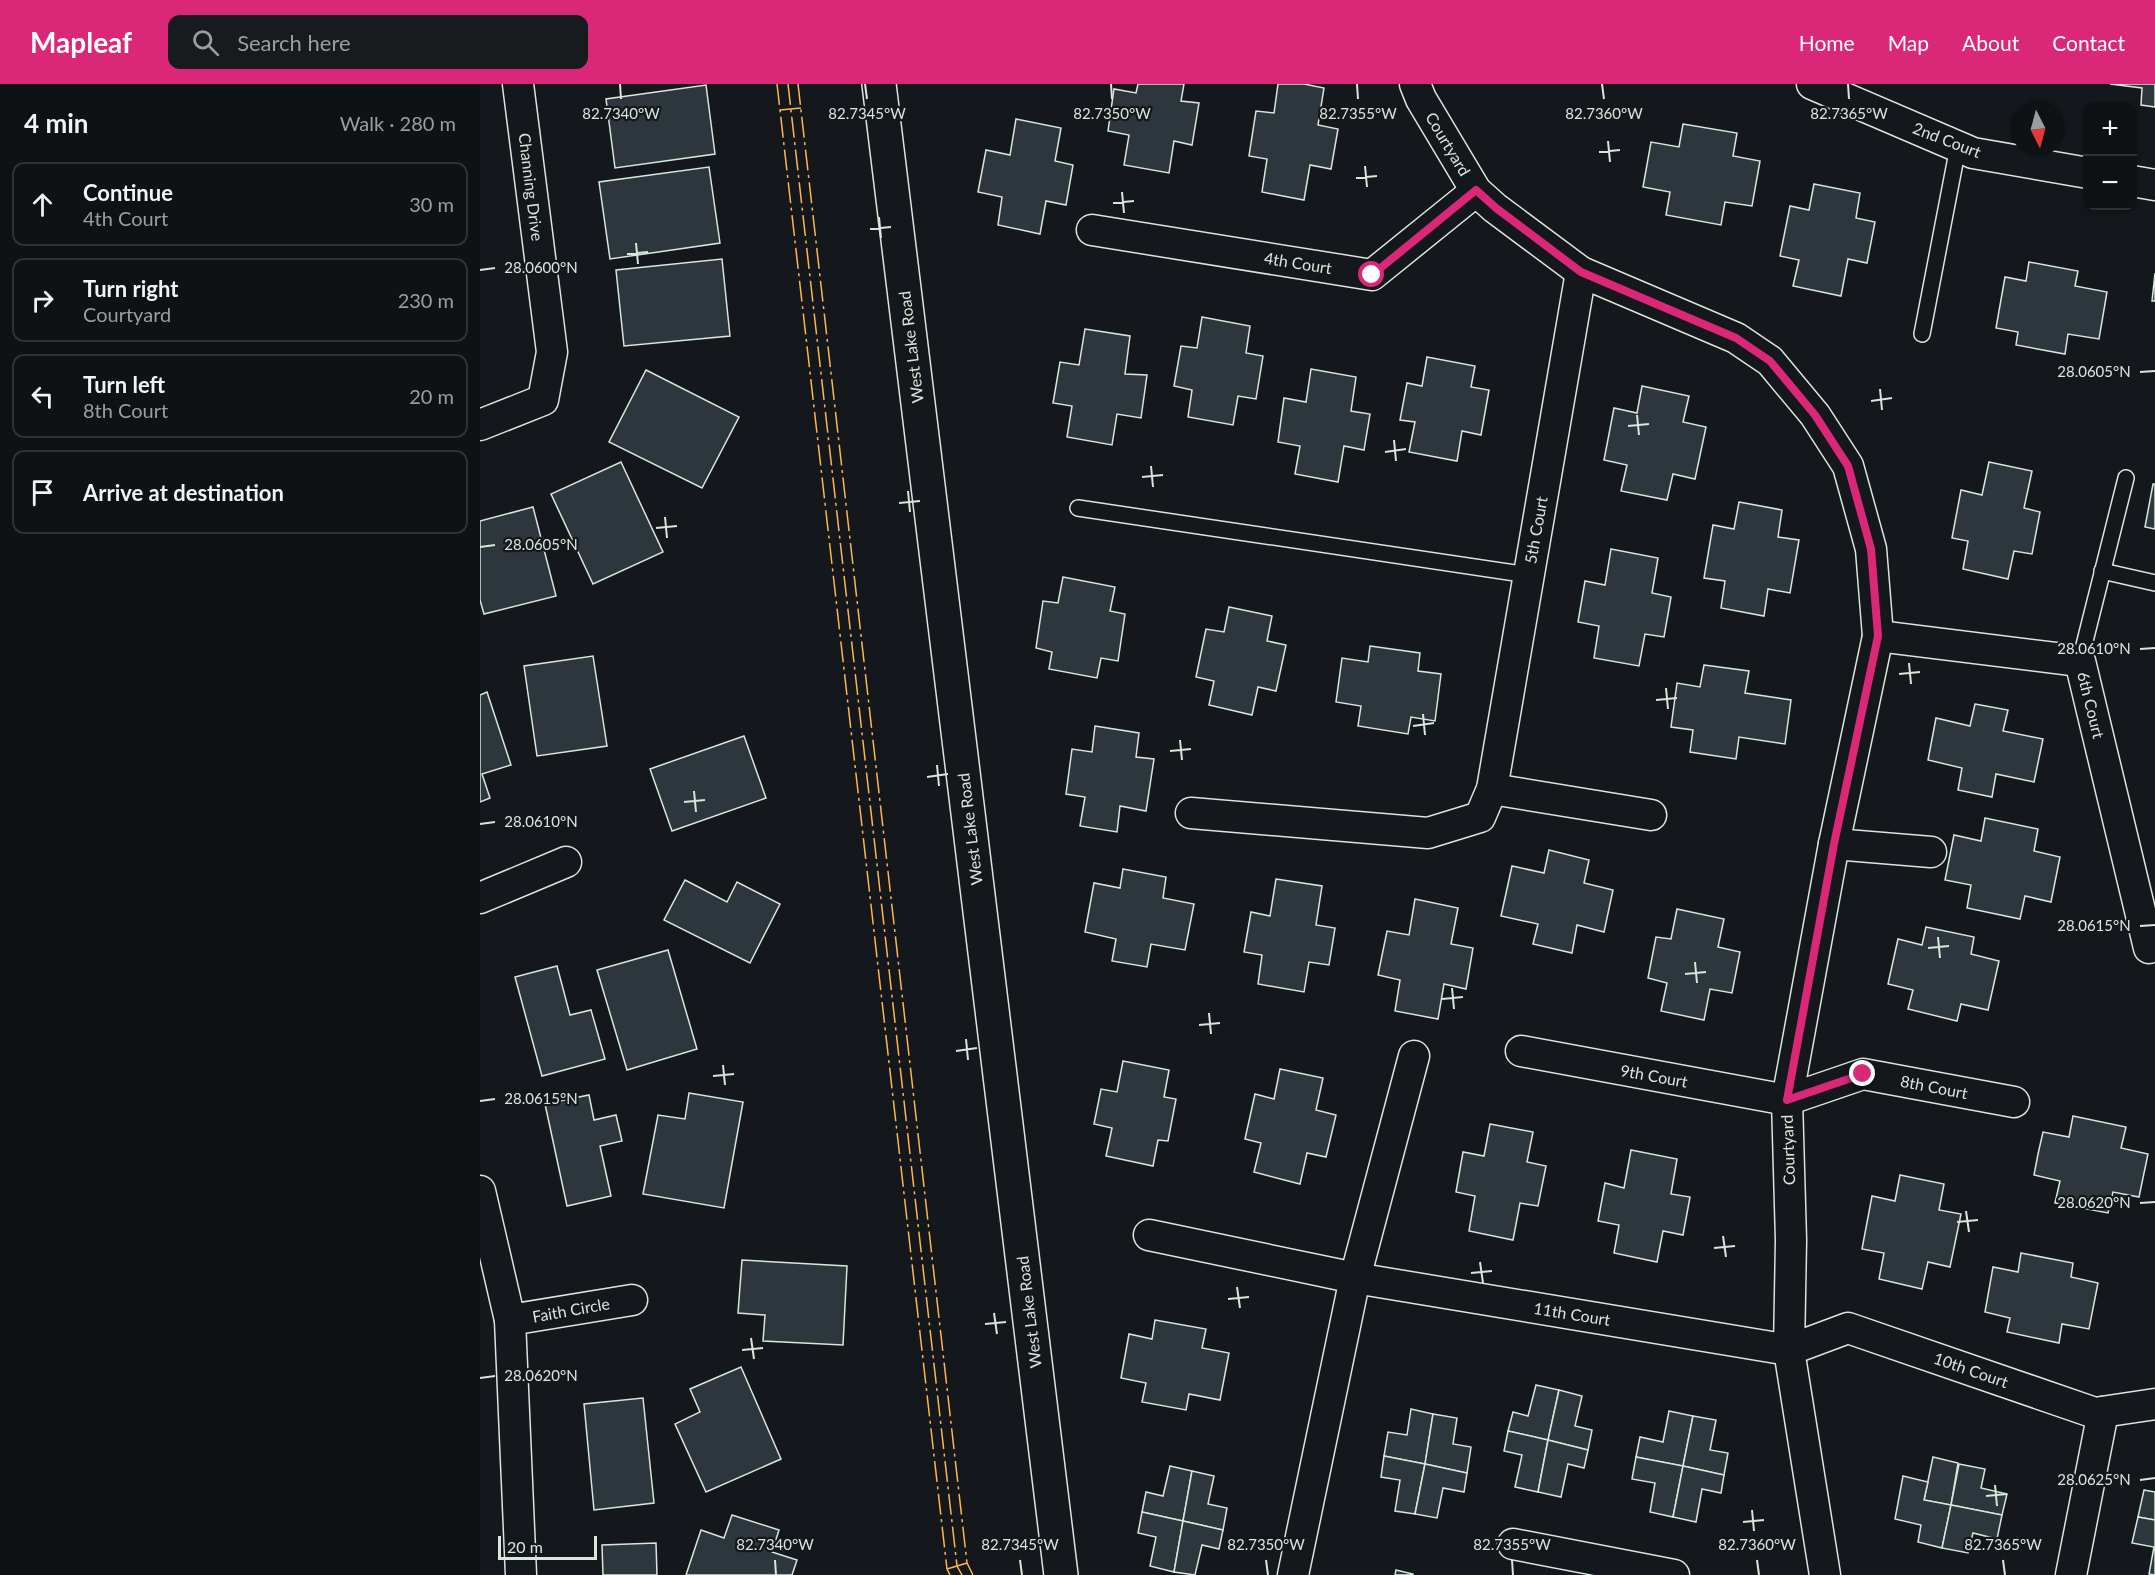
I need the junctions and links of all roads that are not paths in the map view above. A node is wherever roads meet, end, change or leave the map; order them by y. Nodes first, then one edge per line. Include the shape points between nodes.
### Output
1 (518, 84) edge
2 (879, 84) edge
3 (1415, 84) edge
4 (1812, 84) edge
5 (1958, 147) junction
6 (2083, 172) edge
7 (2137, 182) edge
8 (2155, 185) edge
9 (1476, 190) junction
10 (1092, 230) dead end
11 (1581, 272) junction
12 (1922, 334) dead end
13 (480, 425) edge
14 (2126, 478) dead end
15 (1078, 508) dead end
16 (2102, 571) junction
17 (1528, 575) junction
18 (2155, 583) edge
19 (1878, 636) junction
20 (2080, 661) junction
21 (1492, 789) junction
22 (1191, 813) dead end
23 (1651, 815) dead end
24 (1834, 844) junction
25 (1931, 852) dead end
26 (566, 862) dead end
27 (480, 898) edge
28 (2149, 948) dead end
29 (1521, 1051) dead end
30 (1414, 1056) dead end
31 (1787, 1100) junction
32 (2014, 1102) dead end
33 (480, 1191) edge
34 (1149, 1235) dead end
35 (1355, 1278) junction
36 (632, 1299) dead end
37 (510, 1320) junction
38 (1789, 1350) junction
39 (2155, 1404) edge
40 (2103, 1412) junction
41 (1513, 1544) dead end
42 (521, 1575) edge
43 (1061, 1575) edge
44 (1293, 1575) edge
45 (1674, 1575) edge
46 (1825, 1575) edge
47 (2071, 1575) edge

1 - 13 street, Channing Drive via 552,352 543,400
2 - 43 street, West Lake Road
3 - 9 street, Courtyard
4 - 5 street, 2nd Court
5 - 6 street, 2nd Court
5 - 12 lane
7 - 8 street
9 - 10 street, 4th Court via 1372,275
9 - 11 street, Courtyard
11 - 17 street, 5th Court
11 - 19 street, Courtyard via 1736,338 1770,361 1815,415 1848,466 1871,549
14 - 16 lane
15 - 17 lane
16 - 18 lane
16 - 20 lane
17 - 21 street, 5th Court
19 - 20 street, 6th Court
19 - 24 street, Courtyard
20 - 28 street, 6th Court
21 - 22 street, 5th Court via 1480,817 1428,833
21 - 23 street
24 - 25 street
24 - 31 street, Courtyard
26 - 27 street
29 - 31 street, 9th Court
30 - 35 street
31 - 32 street, 8th Court via 1863,1074
31 - 38 street, Courtyard
33 - 37 street
34 - 35 street, 11th Court
35 - 38 street, 11th Court
35 - 44 street
36 - 37 street, Faith Circle
37 - 42 street
38 - 40 street, 10th Court via 1848,1328 2095,1413
38 - 46 street, Courtyard
39 - 40 street, 10th Court
40 - 47 street
41 - 45 street

